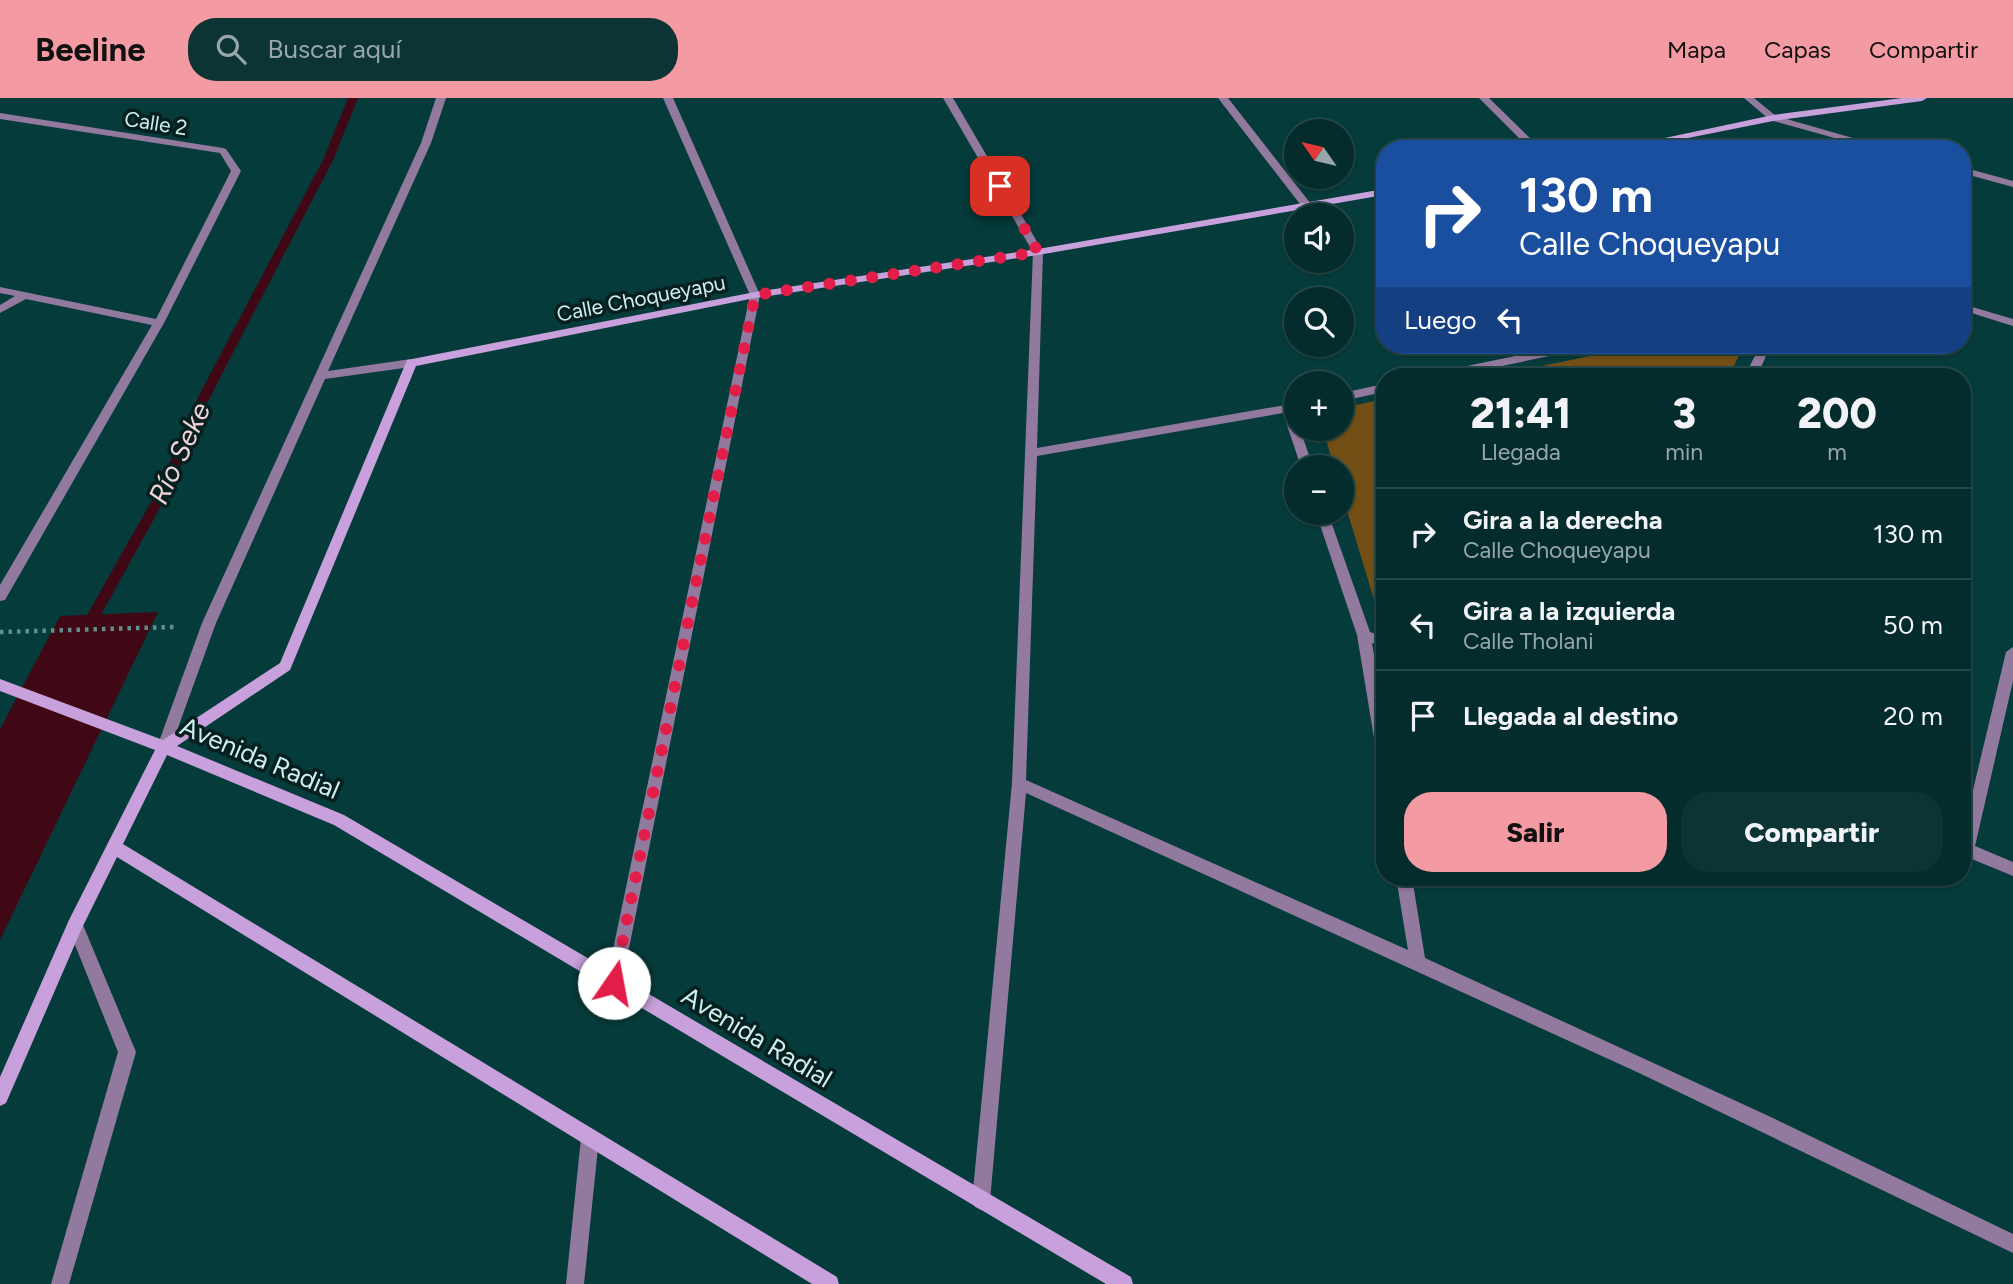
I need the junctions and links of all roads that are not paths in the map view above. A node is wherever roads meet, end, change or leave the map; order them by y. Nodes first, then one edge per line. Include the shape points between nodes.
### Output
1 (441, 98) edge
2 (668, 98) edge
3 (948, 98) edge
4 (1223, 98) edge
5 (1484, 98) edge
6 (1749, 98) edge
7 (1922, 98) edge
8 (0, 116) edge
9 (1773, 118) junction
10 (1527, 140) edge
11 (1663, 140) edge
12 (1853, 140) edge
13 (1971, 172) edge
14 (2013, 184) edge
15 (1376, 193) edge
16 (1305, 203) edge
17 (1324, 203) edge
18 (1284, 210) edge
19 (1038, 252) junction
20 (0, 290) edge
21 (24, 295) junction
22 (755, 295) junction
23 (0, 310) edge
24 (1971, 310) edge
25 (159, 323) junction
26 (2013, 323) edge
27 (1541, 354) edge
28 (411, 363) junction
29 (1475, 368) edge
30 (321, 376) junction
31 (1376, 390) edge
32 (1354, 394) edge
33 (1284, 409) edge
34 (1030, 453) junction
35 (1326, 525) edge
36 (0, 596) edge
37 (1364, 635) junction
38 (1376, 639) edge
39 (2013, 652) edge
40 (2, 686) edge
41 (1376, 708) edge
42 (164, 747) junction
43 (1019, 783) junction
44 (1971, 821) edge
45 (114, 847) junction
46 (1971, 852) edge
47 (2013, 869) edge
48 (1405, 886) edge
49 (75, 925) junction
50 (1418, 963) junction
51 (614, 983) junction
52 (0, 1097) edge
53 (590, 1138) junction
54 (982, 1201) junction
55 (2013, 1244) edge
56 (60, 1284) edge
57 (575, 1284) edge
58 (831, 1284) edge
59 (1124, 1284) edge

1 - 30 street
2 - 22 street
3 - 19 street
4 - 16 street
5 - 10 street
6 - 9 street
7 - 9 street
8 - 25 street, Calle 2 via 223,152 236,171
9 - 11 street
9 - 12 street
13 - 14 street
15 - 17 street, Calle Choqueyapu
18 - 19 street, Calle Choqueyapu
19 - 22 street, Calle Choqueyapu
19 - 34 street
20 - 21 street
21 - 23 street
21 - 25 street
22 - 28 street, Calle Choqueyapu
22 - 51 street
24 - 26 street
25 - 36 street
27 - 29 street
28 - 30 street, Calle Choqueyapu
28 - 42 street via 285,666
30 - 42 street via 209,623
31 - 32 street
33 - 34 street
34 - 43 street
35 - 37 street
37 - 38 street
37 - 41 street
39 - 44 street
40 - 42 street, Avenida Radial
42 - 45 street
42 - 51 street, Avenida Radial via 339,820
43 - 50 street
43 - 54 street
45 - 49 street
45 - 53 street
46 - 47 street
48 - 50 street
49 - 52 street
49 - 56 street via 127,1052
50 - 55 street via 1869,1172
51 - 54 street, Avenida Radial
53 - 57 street
53 - 58 street
54 - 59 street, Avenida Radial

